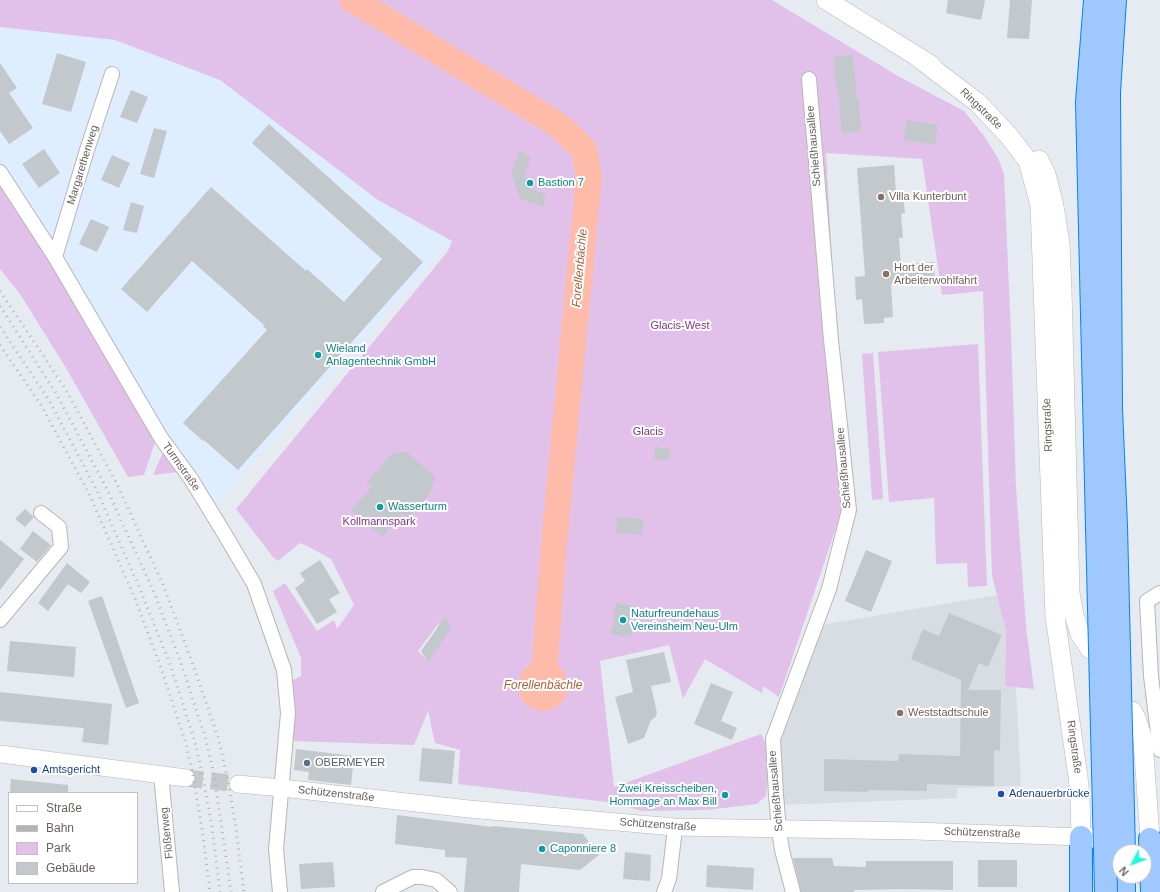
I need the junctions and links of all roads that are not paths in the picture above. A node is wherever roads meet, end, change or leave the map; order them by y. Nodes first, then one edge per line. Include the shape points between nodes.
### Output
1 (826, 0) edge
2 (1095, 0) edge
3 (1115, 0) edge
4 (920, 59) junction
5 (112, 74) dead end
6 (809, 79) dead end
7 (0, 172) edge
8 (55, 257) junction
9 (41, 513) dead end
10 (1107, 526) junction
11 (1160, 592) edge
12 (0, 620) edge
13 (1090, 649) dead end
14 (1132, 711) dead end
15 (1160, 750) edge
16 (0, 754) edge
17 (161, 774) junction
18 (186, 778) tunnel mouth
19 (238, 784) tunnel mouth
20 (282, 788) junction
21 (674, 828) junction
22 (779, 830) junction
23 (1087, 838) junction
24 (1142, 843) edge
25 (172, 892) edge
26 (280, 892) edge
27 (383, 892) edge
28 (450, 892) edge
29 (664, 892) edge
30 (793, 892) edge
31 (1081, 892) edge
32 (1106, 892) edge
33 (1152, 892) edge

1 - 4 main road, Ringstraße
2 - 10 highway via 1087,102
3 - 10 highway via 1109,99 1111,408
4 - 13 main road, Ringstraße via 996,106 1020,130 1046,174 1060,244 1070,593 1080,634
4 - 23 main road, Ringstraße via 978,103 1009,136 1028,162 1040,205 1055,616
5 - 8 street, Margarethenweg
6 - 22 street, Schießhausallee via 849,510 829,589 772,739
7 - 8 street, Turmstraße
8 - 20 street, Turmstraße via 161,438 191,479 254,584 284,670 288,713
9 - 12 street via 59,528 61,547
10 - 24 highway, bridge
10 - 32 highway, bridge
11 - 15 street via 1147,601 1151,676
14 - 24 main road via 1143,740
16 - 17 street
17 - 18 street
17 - 25 street, Flößerweg
19 - 20 street, Schützenstraße
20 - 21 street, Schützenstraße
20 - 26 street, Turmstraße via 276,849
21 - 22 street, Schützenstraße
21 - 29 street via 669,880
22 - 23 street, Schützenstraße via 930,831
22 - 30 street, Schießhausallee
23 - 31 highway
24 - 33 highway
27 - 28 street via 413,877 436,880

